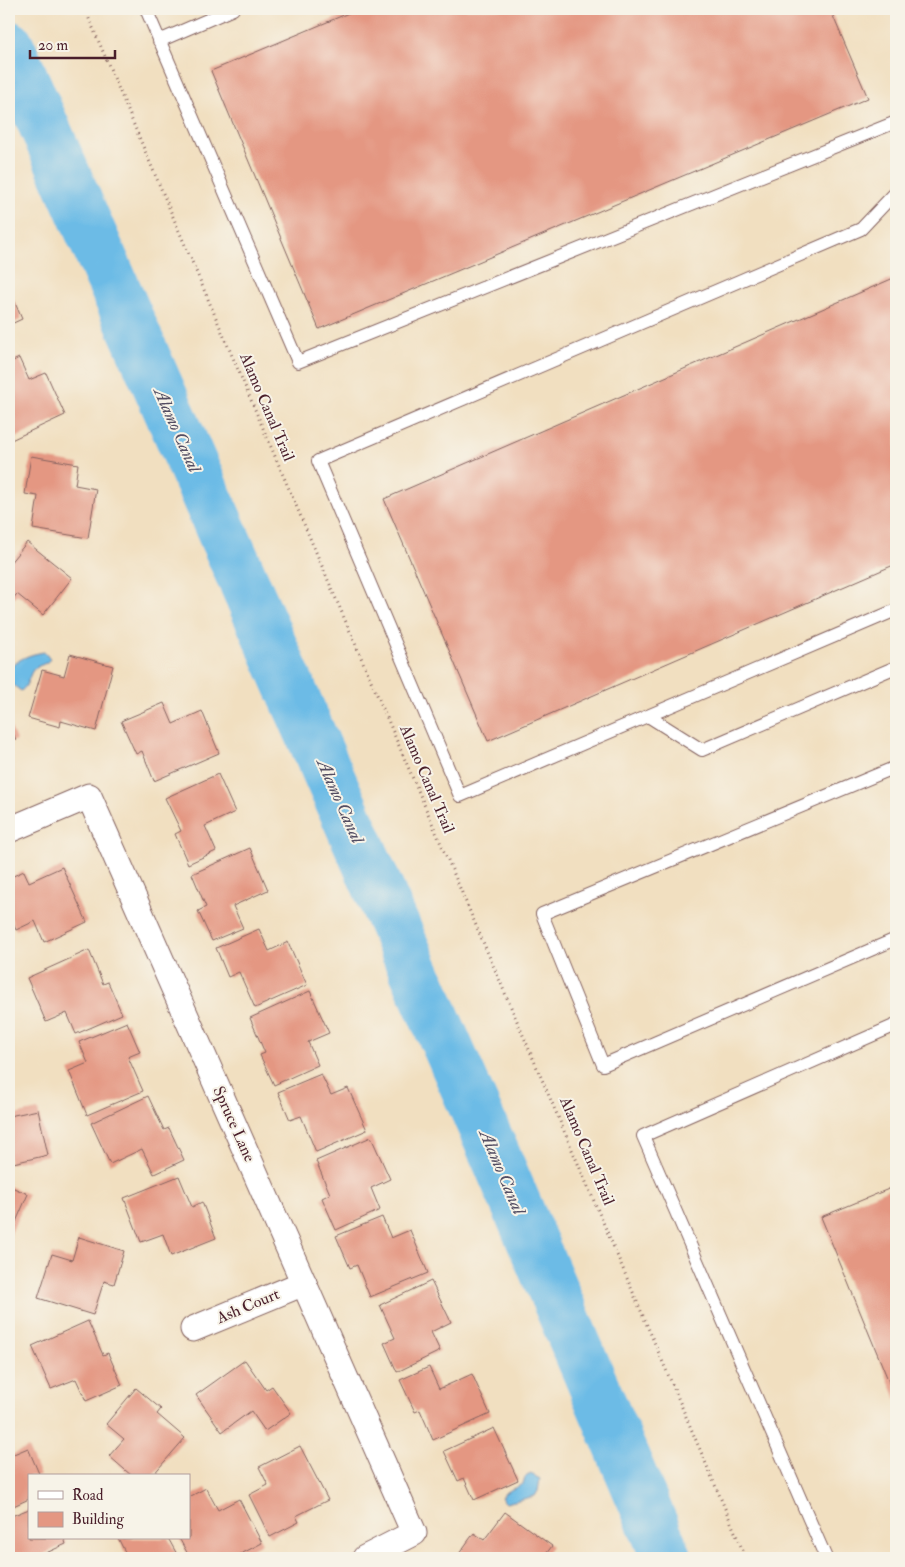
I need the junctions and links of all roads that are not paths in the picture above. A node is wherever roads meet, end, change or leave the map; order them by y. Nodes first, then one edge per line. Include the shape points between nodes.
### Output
1 (146, 9) edge
2 (233, 9) edge
3 (159, 40) junction
4 (896, 122) edge
5 (896, 192) edge
6 (896, 610) edge
7 (896, 667) edge
8 (648, 716) junction
9 (896, 767) edge
10 (9, 830) edge
11 (896, 939) edge
12 (896, 1025) edge
13 (304, 1282) junction
14 (192, 1329) dead end
15 (365, 1558) edge
16 (826, 1558) edge

1 - 3 lane
2 - 3 lane
3 - 4 lane via 298,362
5 - 8 lane via 861,229 318,461 460,796
6 - 8 lane
7 - 8 lane via 702,750
9 - 11 lane via 542,914 603,1065
10 - 13 street, Spruce Lane via 89,796
12 - 16 lane via 643,1136
13 - 14 street, Ash Court
13 - 15 street, Spruce Lane via 414,1534

